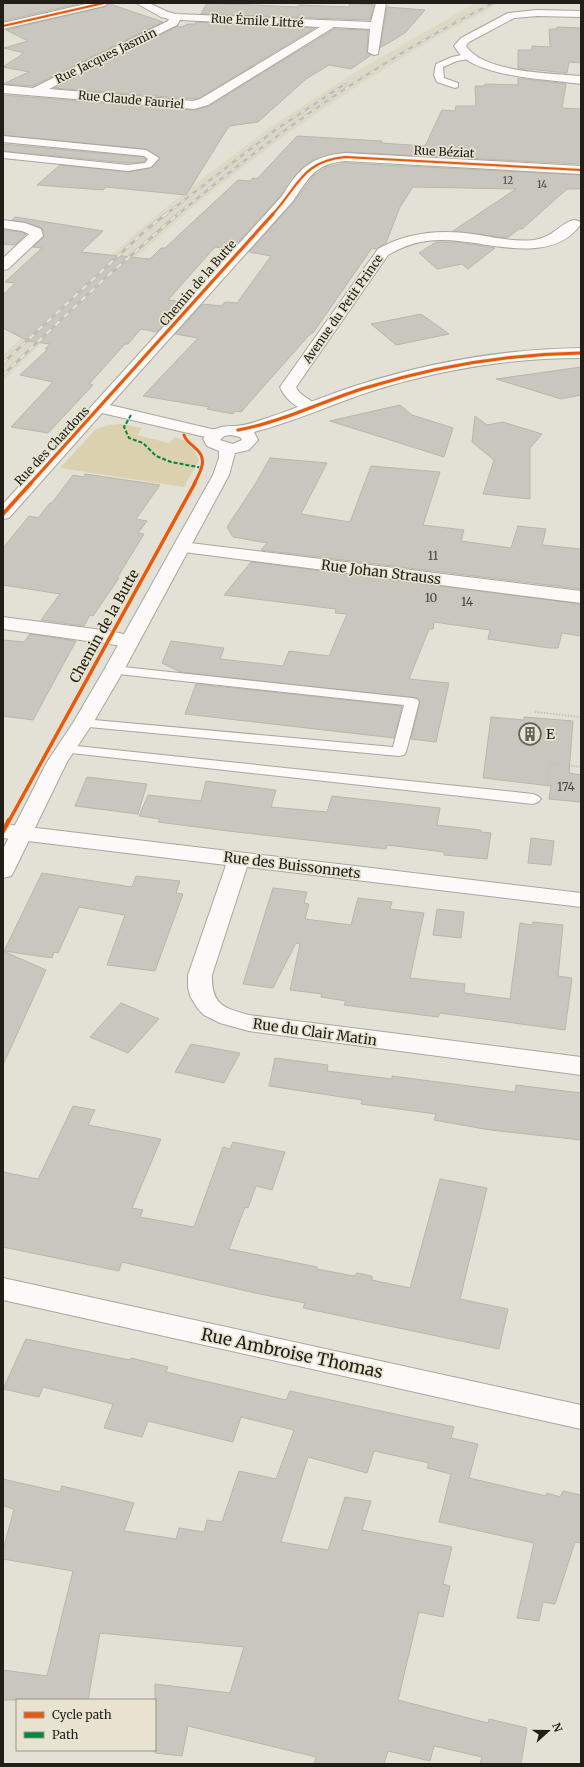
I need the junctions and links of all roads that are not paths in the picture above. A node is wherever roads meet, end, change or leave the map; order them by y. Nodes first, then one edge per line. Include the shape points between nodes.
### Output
1 (102, 3) edge
2 (141, 3) edge
3 (381, 3) edge
4 (581, 14) edge
5 (176, 17) junction
6 (332, 24) junction
7 (3, 26) edge
8 (376, 26) junction
9 (374, 52) dead end
10 (466, 57) junction
11 (581, 80) edge
12 (455, 85) dead end
13 (3, 89) edge
14 (34, 92) junction
15 (3, 139) edge
16 (65, 145) junction
17 (3, 155) edge
18 (50, 160) junction
19 (308, 169) joint
20 (581, 170) edge
21 (3, 224) edge
22 (574, 224) dead end
23 (3, 266) edge
24 (581, 353) edge
25 (100, 408) junction
26 (310, 408) junction
27 (214, 434) junction
28 (244, 435) junction
29 (228, 449) junction
30 (3, 514) edge
31 (182, 547) junction
32 (581, 597) edge
33 (3, 623) edge
34 (130, 641) junction
35 (114, 670) junction
36 (84, 723) junction
37 (67, 749) junction
38 (533, 799) road end
39 (12, 832) edge
40 (238, 858) junction
41 (3, 871) edge
42 (581, 900) edge
43 (581, 1066) edge
44 (3, 1289) edge
45 (581, 1417) edge

1 - 7 street
2 - 5 street, Rue Émile Littré via 165,15
3 - 8 street
4 - 10 street via 527,13 506,17 461,43 461,50
5 - 6 street, Rue Émile Littré
5 - 14 street, Rue Jacques Jasmin via 173,23
6 - 8 street, Rue Émile Littré
6 - 14 street, Rue Claude Fauriel via 204,102 194,105
8 - 9 street
10 - 11 street via 488,67
10 - 12 lane via 440,66 440,80
13 - 14 street, Rue Claude Fauriel
15 - 16 lane
16 - 18 lane
16 - 18 lane via 146,153 154,158 148,165 128,168
17 - 18 lane
19 - 20 street, Rue Béziat via 320,161 346,157
19 - 25 street, Chemin de la Butte via 288,198
21 - 23 street via 36,232 36,236
22 - 26 street, Avenue du Petit Prince via 552,240 539,244 508,244 433,236 402,241 383,252 288,387 291,394
24 - 26 street via 530,355 471,362 355,392
25 - 27 street
25 - 30 street, Rue des Chardons
26 - 28 street via 302,415 265,431
27 - 28 street via 224,430
27 - 29 street via 211,439 213,443
28 - 29 street via 243,447
29 - 31 street via 221,475
31 - 32 street, Rue Johan Strauss
31 - 34 street
33 - 34 street
34 - 35 street
35 - 36 street
35 - 36 lane via 412,702 399,752
36 - 37 street
37 - 38 lane
37 - 39 street
39 - 40 street, Rue des Buissonnets
39 - 41 street
40 - 42 street, Rue des Buissonnets
40 - 43 street, Rue du Clair Matin via 200,975 198,986 202,998 210,1009 224,1017 248,1023
44 - 45 street, Rue Ambroise Thomas

